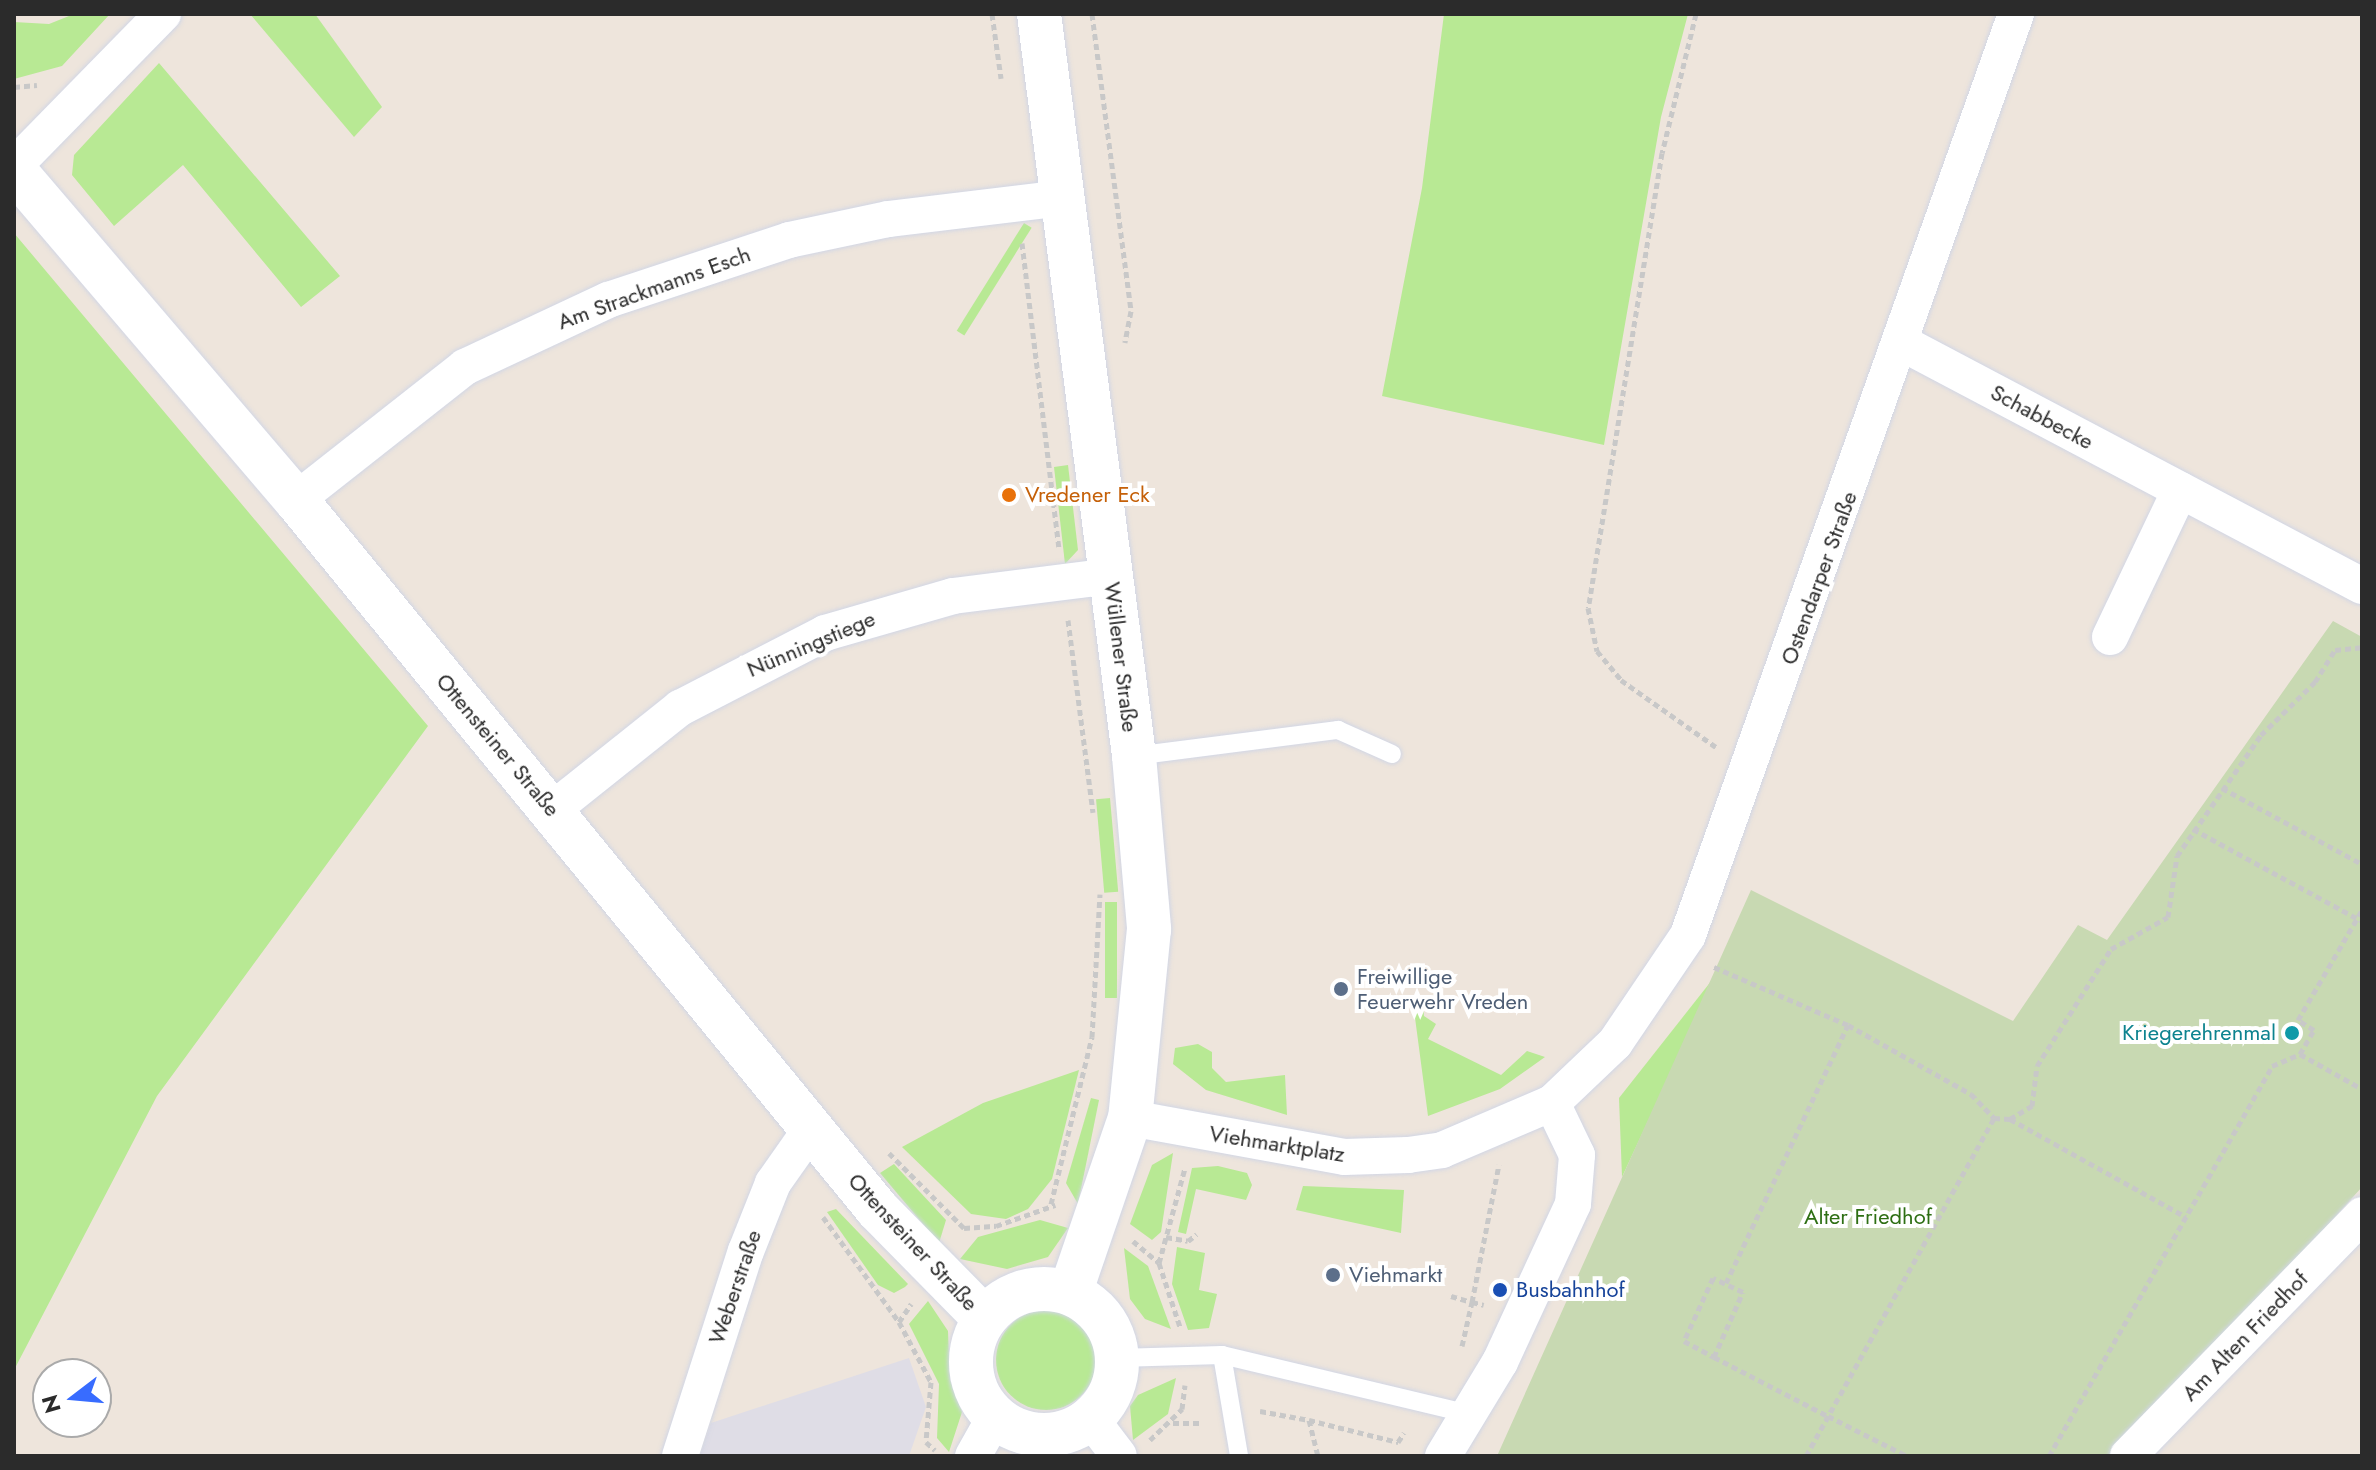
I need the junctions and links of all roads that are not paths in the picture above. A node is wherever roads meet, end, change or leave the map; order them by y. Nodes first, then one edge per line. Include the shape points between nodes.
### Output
1 (163, 14) edge
2 (1039, 14) edge
3 (2016, 14) edge
4 (14, 168) edge
5 (1063, 198) junction
6 (1904, 344) junction
7 (2180, 490) junction
8 (296, 500) junction
9 (1111, 576) junction
10 (2362, 586) edge
11 (2110, 637) dead end
12 (1392, 754) dead end
13 (1134, 756) junction
14 (552, 810) junction
15 (1552, 1103) junction
16 (1130, 1118) junction
17 (811, 1129) junction
18 (2362, 1215) edge
19 (1070, 1293) junction
20 (984, 1318) junction
21 (1222, 1355) junction
22 (1117, 1358) junction
23 (1469, 1414) junction
24 (995, 1417) junction
25 (1091, 1419) junction
26 (1131, 1450) edge
27 (680, 1456) edge
28 (973, 1456) edge
29 (1239, 1456) edge
30 (1443, 1456) edge
31 (2128, 1456) edge

1 - 4 street
2 - 5 street, Wüllener Straße
3 - 6 street, Ostendarper Straße
4 - 8 street, Ottensteiner Straße
5 - 8 street, Am Strackmanns Esch via 889,219 789,240 608,300 465,367
5 - 9 street, Wüllener Straße
6 - 7 street, Schabbecke
6 - 15 street, Ostendarper Straße via 1681,947 1615,1043
7 - 10 street, Schabbecke
7 - 11 street
8 - 14 street, Ottensteiner Straße
9 - 13 street, Wüllener Straße
9 - 14 street, Nünningstiege via 953,596 825,633 680,708
12 - 13 lane via 1338,730
13 - 16 street, Wüllener Straße via 1149,929
14 - 17 street, Ottensteiner Straße
15 - 16 street, Viehmarktplatz via 1442,1150 1408,1155 1344,1157
15 - 23 street via 1577,1155 1573,1204
16 - 19 street, Wüllener Straße
17 - 20 street, Ottensteiner Straße via 933,1270
17 - 27 street, Weberstraße via 773,1183 751,1237
18 - 31 street, Am Alten Friedhof
19 - 20 street via 1014,1294
19 - 22 street via 1103,1319
20 - 24 street via 970,1359 977,1391
21 - 22 lane
21 - 23 lane
21 - 29 lane
22 - 25 street via 1111,1392
23 - 30 street
24 - 25 street via 1043,1436
24 - 28 street
25 - 26 street

